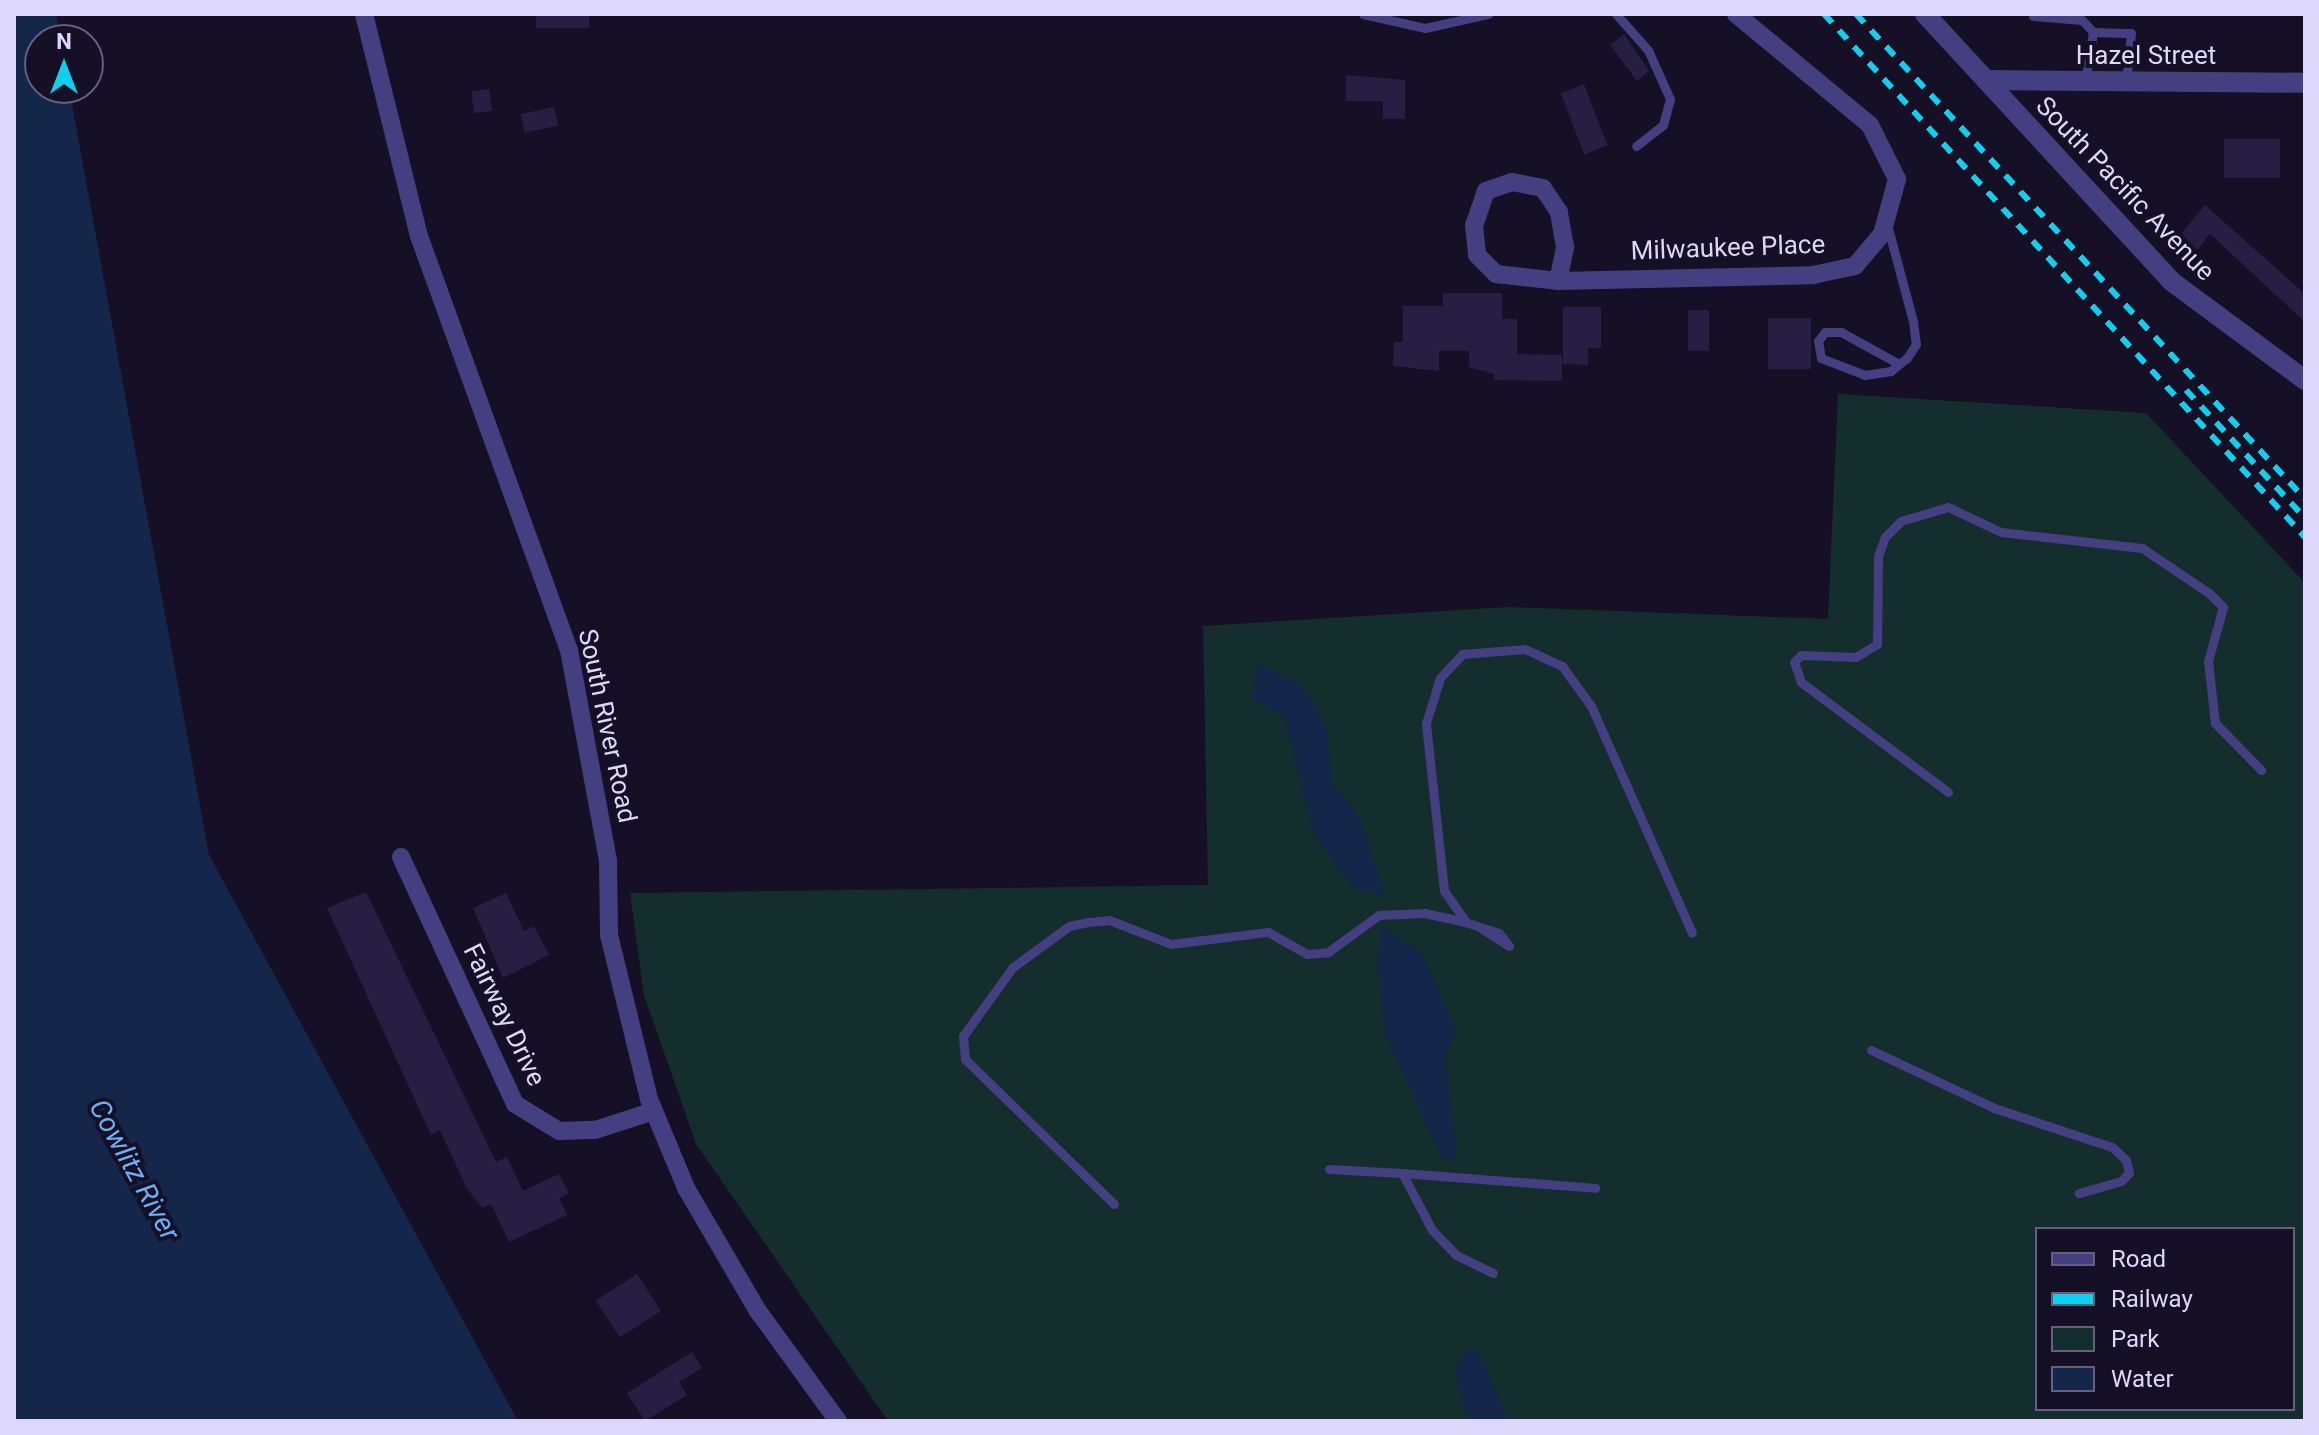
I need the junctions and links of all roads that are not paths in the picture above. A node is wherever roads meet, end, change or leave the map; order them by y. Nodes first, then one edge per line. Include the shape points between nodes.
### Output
1 (364, 14) edge
2 (1363, 14) edge
3 (1488, 14) edge
4 (1616, 14) edge
5 (1736, 14) edge
6 (1925, 14) edge
7 (2033, 16) dead end
8 (2093, 32) junction
9 (1986, 80) junction
10 (2085, 81) junction
11 (2126, 82) junction
12 (2305, 83) edge
13 (1636, 146) dead end
14 (1887, 217) junction
15 (1558, 281) junction
16 (1899, 364) junction
17 (2305, 380) edge
18 (2261, 770) dead end
19 (1948, 792) dead end
20 (401, 857) dead end
21 (1466, 922) junction
22 (1482, 929) dead end
23 (1692, 933) dead end
24 (1871, 1050) dead end
25 (654, 1111) junction
26 (1329, 1169) dead end
27 (1402, 1173) junction
28 (1595, 1188) dead end
29 (2079, 1193) dead end
30 (1114, 1204) dead end
31 (1493, 1273) dead end
32 (838, 1421) edge

1 - 25 street, South River Road via 419,236 569,650 608,861 609,935 621,1004
2 - 3 lane via 1425,28
4 - 13 lane via 1648,50 1670,99 1663,125
5 - 14 street, Milwaukee Place via 1870,125 1897,179
6 - 9 street, South Pacific Avenue
7 - 8 lane via 2082,20
8 - 10 lane
8 - 11 lane via 2131,33
9 - 10 street, Hazel Street
9 - 17 street, South Pacific Avenue via 2171,281
10 - 11 street, Hazel Street
11 - 12 street, Hazel Street
14 - 15 street, Milwaukee Place via 1855,266 1813,275
14 - 16 lane via 1916,344
15 - 15 street via 1496,274 1477,255 1474,225 1486,191 1512,182 1543,188 1559,212 1565,247
16 - 16 lane via 1865,375 1835,368 1821,358 1818,341 1825,332 1841,332
18 - 19 lane via 2215,723 2208,661 2223,607 2209,593 2142,548 2001,532 1948,507 1901,521 1885,537 1877,644 1856,657 1801,655 1794,662 1801,682
20 - 25 street, Fairway Drive via 515,1104 559,1131 595,1130
21 - 22 lane
21 - 23 lane via 1441,873 1439,789 1426,723 1440,678 1462,654 1525,649 1562,666 1591,706
21 - 30 lane via 1424,913 1379,915 1328,952 1307,954 1268,932 1171,944 1109,920 1088,922 1069,926 1013,967 963,1036 965,1059
24 - 29 lane via 1994,1108 2112,1147 2126,1160 2129,1173 2121,1181
25 - 32 street, South River Road via 686,1188 758,1311
26 - 27 lane
27 - 28 lane
27 - 31 lane via 1432,1230 1456,1255

